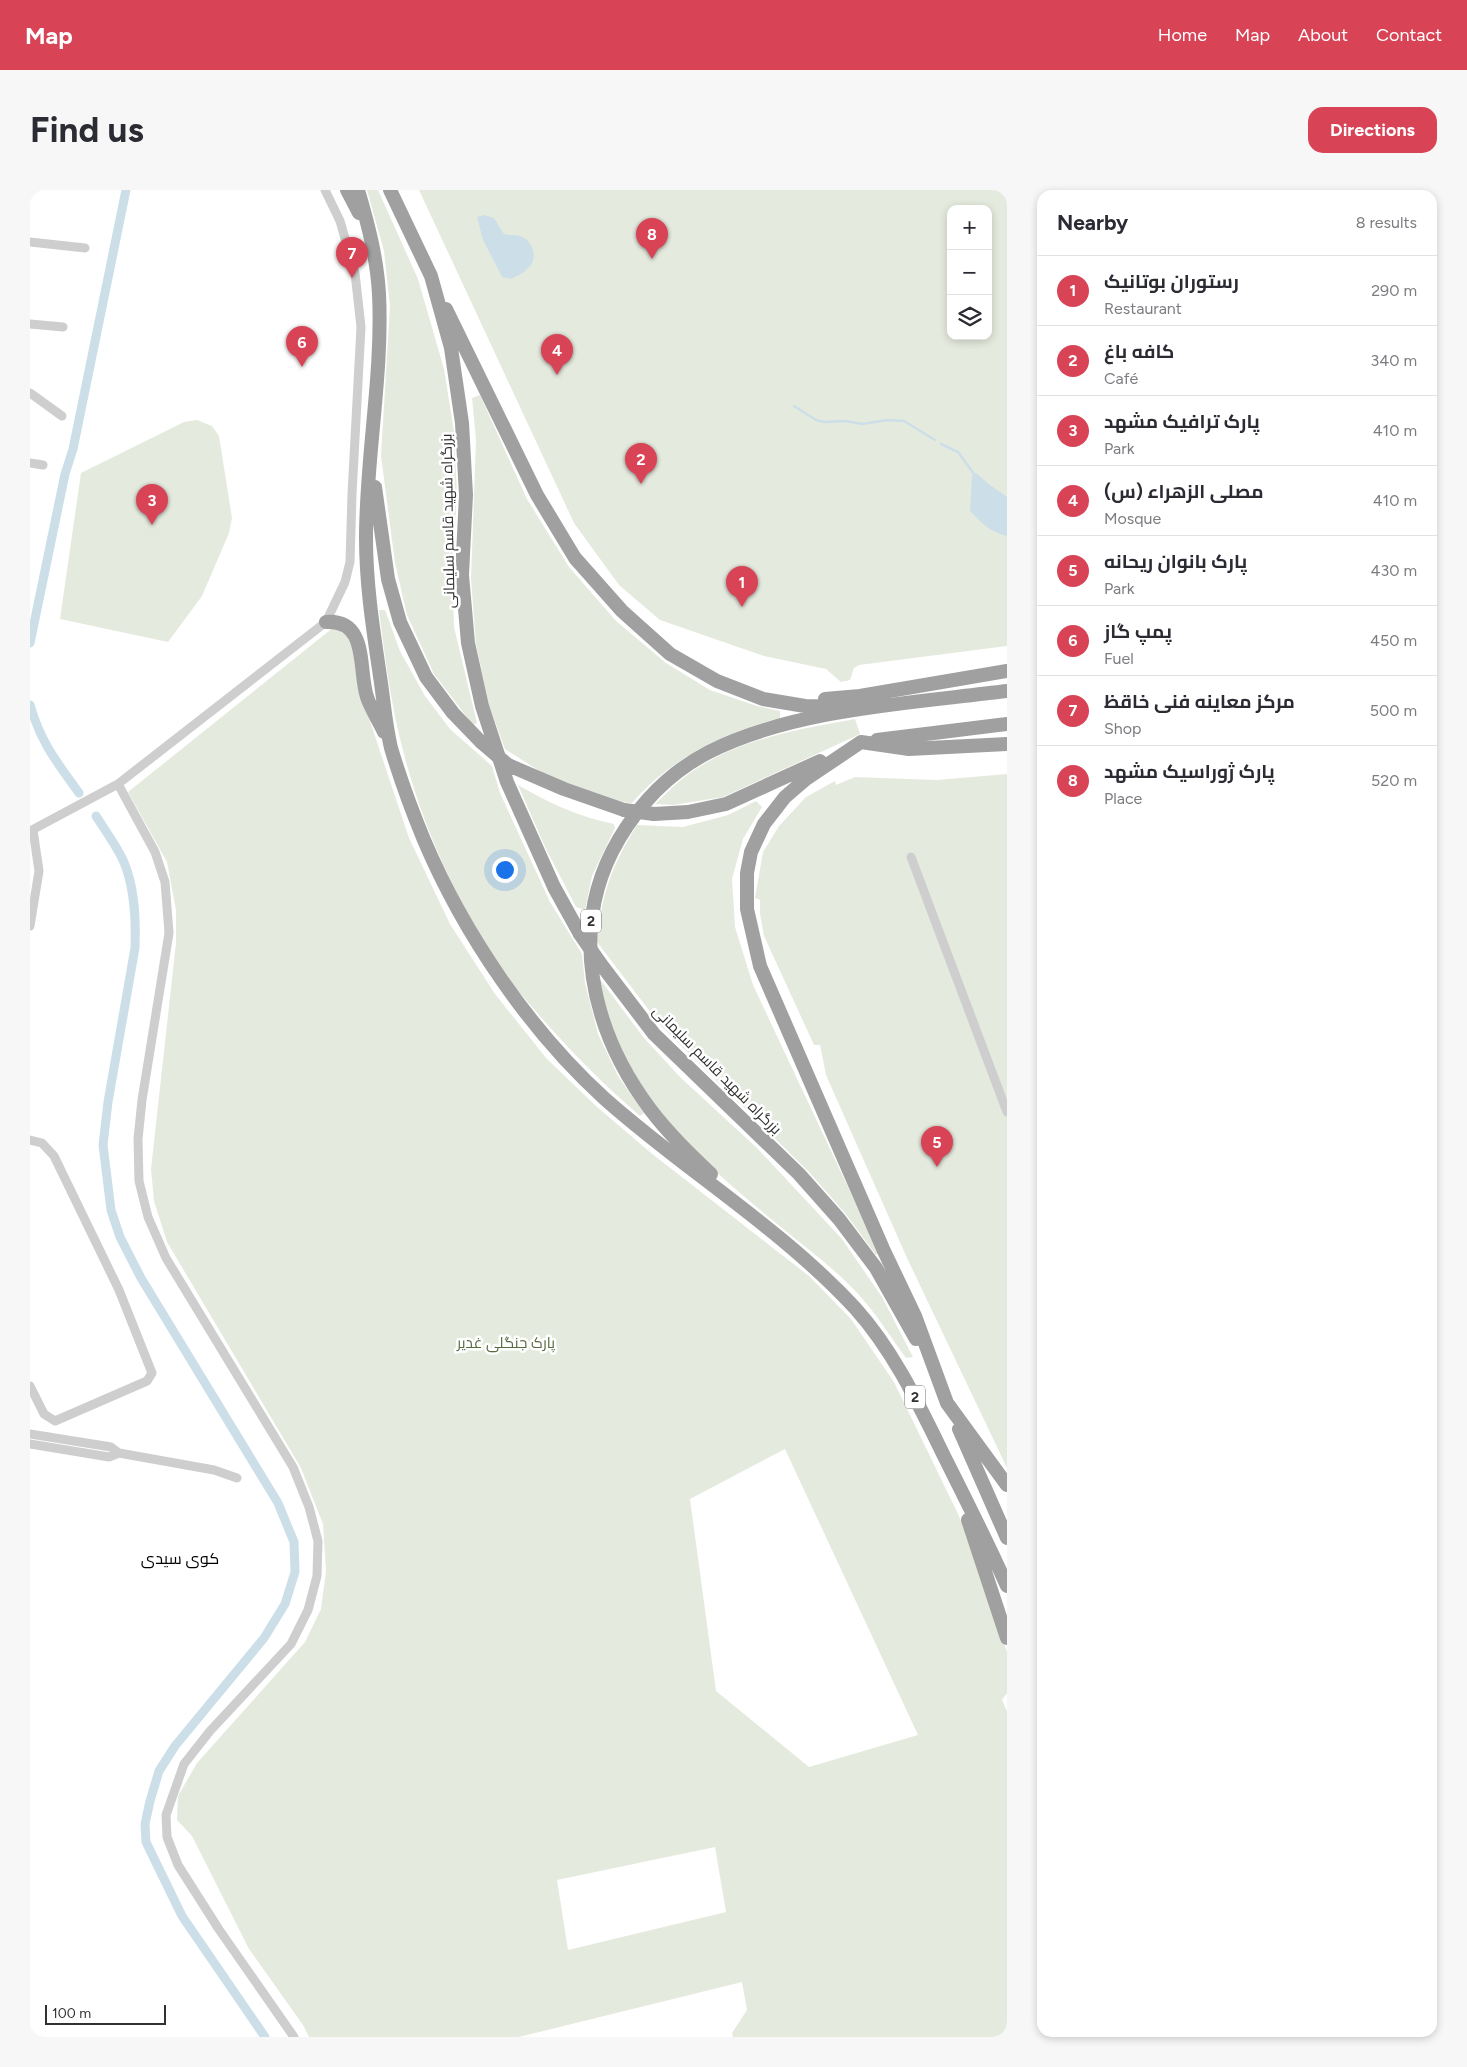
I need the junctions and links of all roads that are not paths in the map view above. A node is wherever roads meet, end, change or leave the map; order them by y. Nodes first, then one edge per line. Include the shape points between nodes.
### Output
1 (325, 190) edge
2 (347, 190) edge
3 (358, 190) edge
4 (390, 190) edge
5 (370, 231) junction
6 (30, 242) edge
7 (85, 248) dead end
8 (431, 276) junction
9 (30, 324) edge
10 (63, 328) dead end
11 (30, 393) edge
12 (62, 416) dead end
13 (370, 454) junction
14 (30, 463) edge
15 (43, 465) dead end
16 (326, 622) junction
17 (1007, 671) edge
18 (717, 681) junction
19 (1007, 691) edge
20 (873, 708) junction
21 (1007, 724) edge
22 (862, 742) junction
23 (1007, 744) edge
24 (391, 746) junction
25 (118, 784) junction
26 (31, 830) edge
27 (35, 853) junction
28 (911, 857) dead end
29 (30, 862) edge
30 (33, 891) edge
31 (30, 921) edge
32 (30, 926) edge
33 (1007, 1112) edge
34 (30, 1140) edge
35 (780, 1239) junction
36 (30, 1386) edge
37 (947, 1403) junction
38 (30, 1434) edge
39 (30, 1444) edge
40 (119, 1453) junction
41 (953, 1474) junction
42 (237, 1478) dead end
43 (1007, 1485) edge
44 (1007, 1538) edge
45 (1007, 1586) edge
46 (1007, 1638) edge
47 (294, 2037) edge

1 - 16 street via 340,221 355,273 360,327 350,562 345,582
2 - 5 highway
3 - 5 highway
4 - 8 highway, بزرگراه شهید قاسم سلیمانی
5 - 13 highway via 379,289 380,328
6 - 7 street
8 - 18 highway via 537,495 575,558 622,611 670,654
8 - 37 highway, بزرگراه شهید قاسم سلیمانی / 2, bridge via 451,348 462,422 466,495 462,575 468,643 482,706 507,782 554,887 580,934 654,1034 799,1174 839,1219 876,1268 910,1327
9 - 10 street
11 - 12 street
13 - 22 highway, bridge via 388,579 400,622 426,677 481,742 508,764 564,789 624,810 654,814 688,812 726,804
13 - 24 highway via 366,538 371,614
14 - 15 street
16 - 24 highway via 337,622 352,630 358,640 367,697
16 - 25 street
17 - 18 highway via 814,699 783,696
18 - 20 highway via 763,699 805,706
19 - 20 highway
20 - 35 highway, 2 via 739,738 678,770 631,818 609,856 597,890 590,928 592,978 605,1028 627,1072 650,1109 688,1152
21 - 22 highway
22 - 23 highway via 909,749
22 - 37 highway via 806,779 785,797 764,824 751,852 747,873 747,910 760,966 915,1316
24 - 35 highway via 424,840 462,918 506,985 557,1050 604,1097 657,1142
25 - 26 street
25 - 47 street via 155,852 165,882 169,933 138,1140 140,1181 148,1217 166,1258 293,1467 318,1541 317,1576 308,1610 291,1644 210,1731 184,1764 166,1816 167,1837 178,1865
26 - 27 street
27 - 29 street
27 - 30 street via 39,870
28 - 33 street
30 - 31 street
31 - 32 street
34 - 36 street via 42,1143 54,1156 119,1290 152,1373 147,1381 55,1421 44,1414
35 - 41 highway, 2 via 857,1310 889,1352
37 - 43 highway
37 - 44 highway, بزرگراه شهید قاسم سلیمانی / 2
38 - 40 street via 111,1447
39 - 40 street via 109,1457
40 - 42 street via 214,1470
41 - 45 highway, 2
41 - 46 highway

